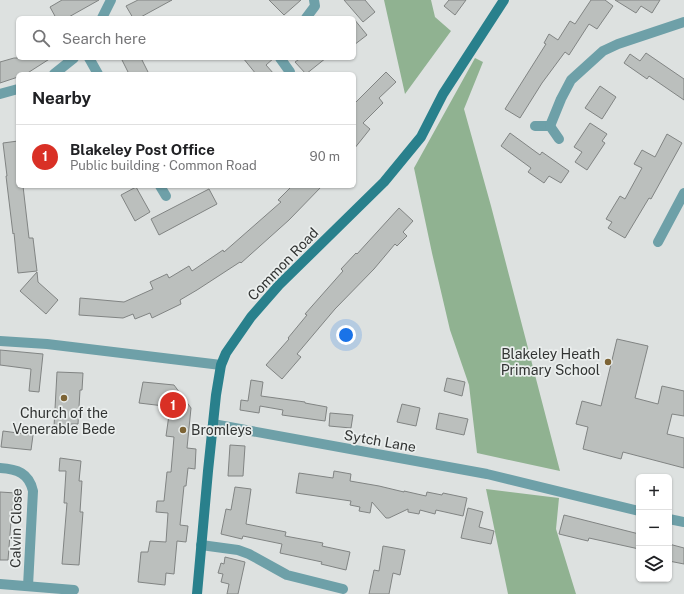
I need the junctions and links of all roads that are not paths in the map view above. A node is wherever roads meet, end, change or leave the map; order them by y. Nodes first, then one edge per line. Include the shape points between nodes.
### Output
1 (111, 0) edge
2 (314, 0) edge
3 (504, 0) edge
4 (103, 16) edge
5 (308, 16) edge
6 (684, 22) edge
7 (72, 60) edge
8 (90, 60) edge
9 (281, 60) edge
10 (56, 72) edge
11 (97, 72) edge
12 (290, 72) dead end
13 (16, 90) edge
14 (0, 94) edge
15 (535, 126) dead end
16 (550, 126) junction
17 (559, 139) dead end
18 (161, 188) edge
19 (684, 193) edge
20 (166, 196) dead end
21 (658, 242) dead end
22 (0, 340) edge
23 (221, 365) junction
24 (213, 424) junction
25 (0, 468) edge
26 (636, 510) edge
27 (672, 519) edge
28 (684, 522) edge
29 (201, 545) junction
30 (0, 584) edge
31 (28, 586) junction
32 (344, 589) dead end
33 (74, 590) dead end
34 (326, 590) edge
35 (197, 594) edge

1 - 4 street
2 - 5 street via 315,6
3 - 23 street, Common Road via 443,94 421,136 384,182 279,284 255,312 226,353
6 - 16 street via 603,51 572,80 560,99
7 - 10 street
8 - 11 street
9 - 12 street
13 - 14 street
15 - 16 street
16 - 17 street
18 - 20 street
19 - 21 street
22 - 23 street
23 - 24 street, Common Road
24 - 26 street, Sytch Lane via 487,474
24 - 29 street, Common Road
25 - 31 street, Calvin Close via 20,471 32,483
27 - 28 street
29 - 34 street via 238,550 287,575
29 - 35 street, Common Road
30 - 31 street, Calvin Close
31 - 33 street, Calvin Close
32 - 34 street

